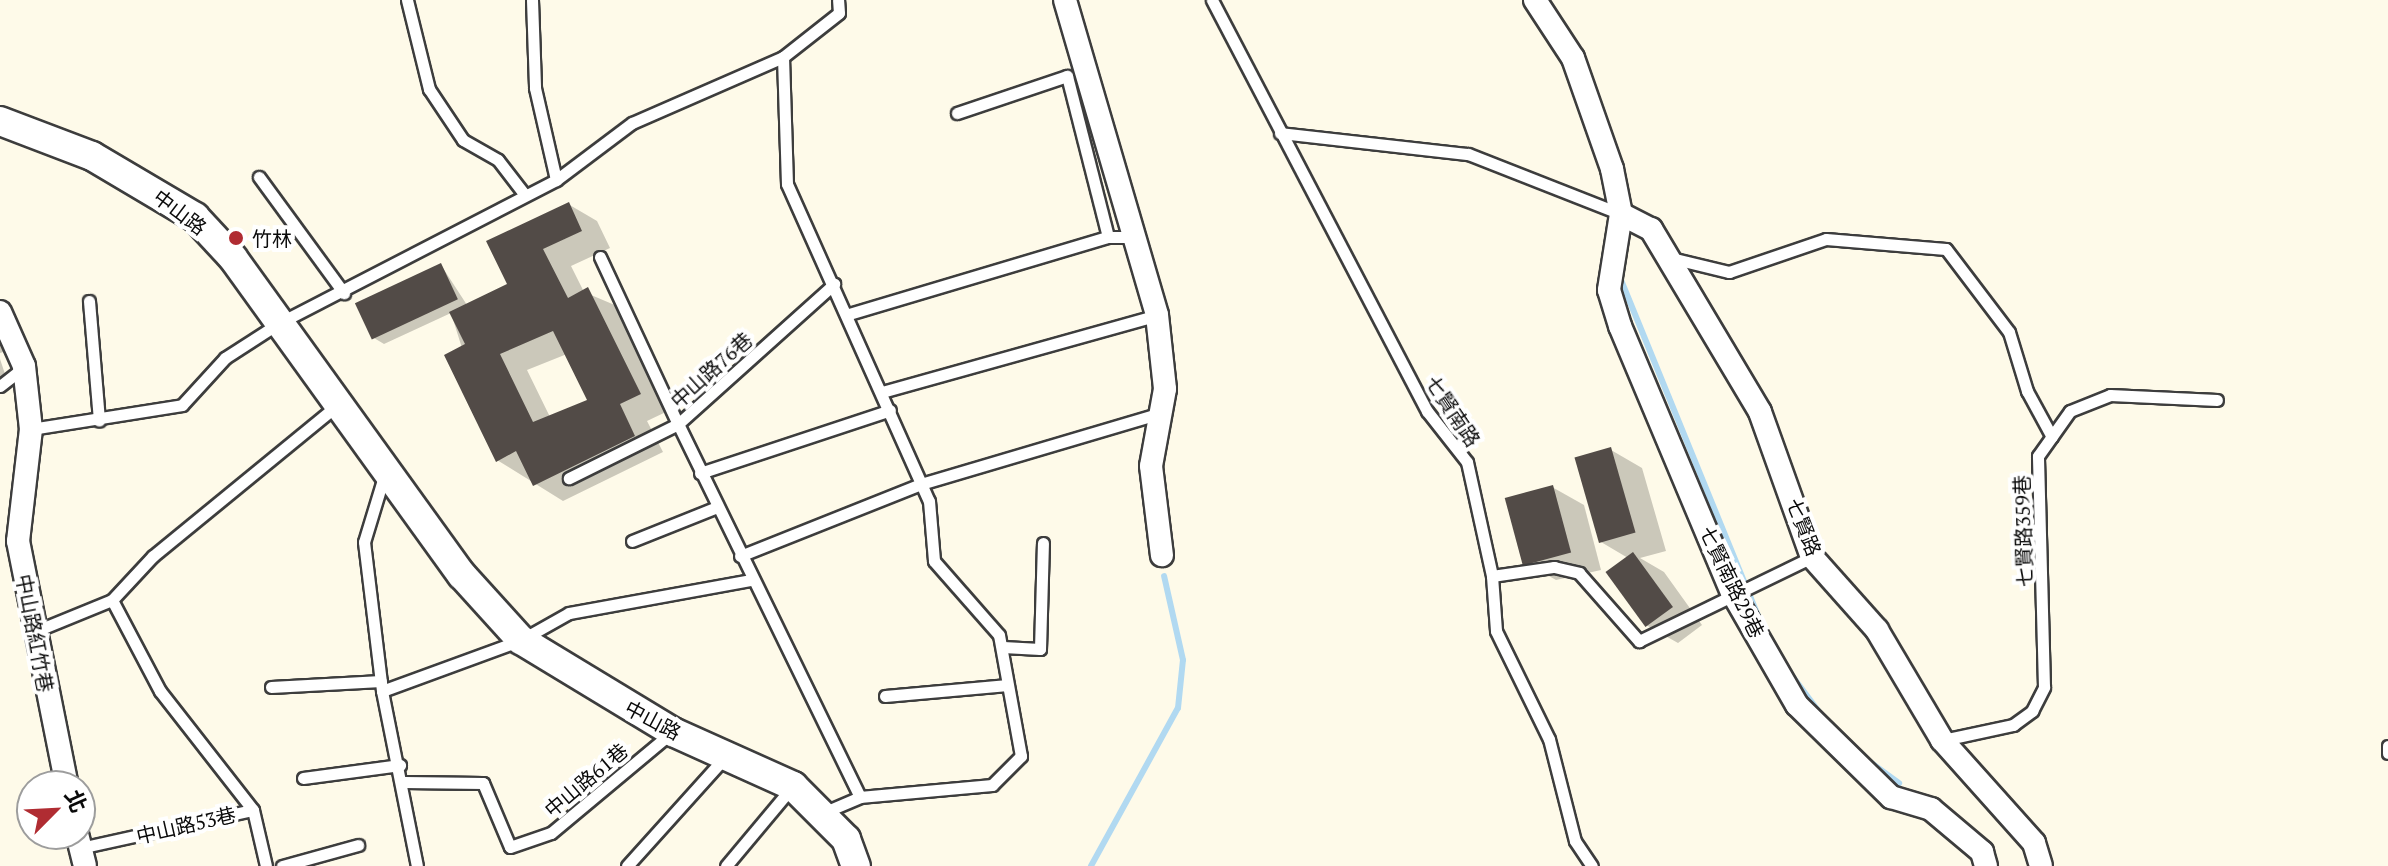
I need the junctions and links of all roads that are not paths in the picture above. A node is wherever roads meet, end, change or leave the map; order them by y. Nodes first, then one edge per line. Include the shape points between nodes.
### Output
1 (407, 0) edge
2 (532, 0) edge
3 (838, 0) edge
4 (1065, 0) edge
5 (1212, 0) edge
6 (1535, 0) edge
7 (783, 57) junction
8 (957, 113) dead end
9 (0, 121) edge
10 (1280, 133) junction
11 (259, 177) dead end
12 (556, 180) junction
13 (525, 195) junction
14 (1621, 214) junction
15 (1108, 237) junction
16 (1136, 237) junction
17 (600, 257) dead end
18 (1666, 257) junction
19 (834, 284) junction
20 (344, 293) junction
21 (89, 301) dead end
22 (0, 312) edge
23 (849, 314) junction
24 (1157, 315) junction
25 (279, 323) junction
26 (24, 366) junction
27 (0, 386) edge
28 (882, 392) junction
29 (2217, 400) dead end
30 (340, 403) junction
31 (890, 410) junction
32 (1161, 413) junction
33 (99, 421) junction
34 (678, 424) junction
35 (31, 429) junction
36 (2052, 437) junction
37 (385, 472) junction
38 (700, 473) junction
39 (569, 478) dead end
40 (921, 484) junction
41 (717, 507) junction
42 (632, 541) dead end
43 (1043, 543) dead end
44 (1162, 555) dead end
45 (740, 556) junction
46 (1812, 557) junction
47 (1492, 576) junction
48 (750, 580) junction
49 (1732, 592) junction
50 (112, 600) junction
51 (31, 633) junction
52 (521, 640) junction
53 (1003, 647) junction
54 (1008, 685) junction
55 (381, 686) junction
56 (271, 687) dead end
57 (885, 696) dead end
58 (673, 732) junction
59 (1942, 740) junction
60 (2388, 746) edge
61 (2388, 753) edge
62 (726, 756) junction
63 (400, 765) junction
64 (63, 770) edge
65 (303, 778) dead end
66 (404, 782) junction
67 (793, 786) junction
68 (860, 797) junction
69 (253, 810) junction
70 (825, 812) junction
71 (358, 845) dead end
72 (96, 846) edge
73 (266, 866) edge
74 (282, 866) edge
75 (417, 866) edge
76 (627, 866) edge
77 (726, 866) edge
78 (856, 866) edge
79 (1592, 866) edge
80 (1986, 866) edge
81 (2041, 866) edge

1 - 13 lane via 429,89 463,140 498,160
2 - 12 lane via 535,88
3 - 7 lane via 839,13
4 - 16 street
5 - 10 lane, 七賢南路
6 - 14 street via 1573,58
7 - 12 lane via 632,123
7 - 19 lane via 787,184
8 - 15 lane via 1067,76
9 - 25 street, 中山路 via 92,156 195,217
10 - 14 lane, 七賢路 via 1468,154
10 - 47 lane, 七賢南路 via 1427,411 1467,462
11 - 20 lane
12 - 13 lane
13 - 20 lane
14 - 18 street, 七賢路 via 1651,229
14 - 49 street, 七賢南路29巷 via 1609,290
15 - 16 lane
15 - 23 lane
16 - 24 street
17 - 34 lane, 中山路76巷
18 - 36 lane via 1729,272 1826,239 1946,249 2009,332 2027,391
18 - 46 street, 七賢路 via 1760,412
19 - 23 lane
19 - 34 lane, 中山路76巷
20 - 25 lane
21 - 33 lane
22 - 26 street
23 - 28 lane
24 - 28 lane
24 - 32 street
25 - 30 street, 中山路
25 - 33 lane via 225,358 182,405
26 - 27 lane
26 - 35 street, 中山路紅竹巷
28 - 31 lane
29 - 36 lane, 七賢路359巷 via 2110,395 2070,411
30 - 37 street, 中山路
30 - 50 lane via 153,556
31 - 38 lane
31 - 40 lane
32 - 40 lane
32 - 44 street via 1151,466
33 - 35 lane
34 - 38 lane
34 - 39 lane
35 - 51 street, 中山路紅竹巷 via 18,541
36 - 59 lane, 七賢路359巷 via 2038,456 2044,687 2032,711 2013,725
37 - 52 street, 中山路
37 - 55 lane via 364,542
38 - 41 lane
40 - 45 lane
40 - 53 lane via 934,561 968,594
41 - 42 lane
41 - 45 lane
43 - 53 lane via 1040,649
45 - 48 lane
46 - 49 lane
46 - 59 street, 七賢路 via 1877,630
47 - 49 lane via 1554,567 1579,573 1639,641
47 - 79 lane, 七賢南路 via 1496,631 1549,739 1575,841
48 - 52 lane via 569,613
48 - 68 lane
49 - 80 street, 七賢南路29巷 via 1797,705 1891,797 1931,809 1982,852
50 - 51 lane
50 - 69 lane via 160,691
51 - 64 street, 中山路紅竹巷
52 - 55 lane
52 - 58 street, 中山路
53 - 54 lane
54 - 57 lane
54 - 68 lane via 1021,756 992,785
55 - 56 lane
55 - 63 lane
58 - 62 street, 中山路
58 - 66 lane, 中山路61巷 via 551,833 510,847 483,783
59 - 81 street, 七賢路 via 2034,843
60 - 61 lane
62 - 67 street, 中山路
62 - 76 lane
63 - 65 lane
63 - 66 lane
66 - 75 lane
67 - 70 street, 中山路
67 - 77 lane
68 - 70 lane
69 - 72 lane, 中山路53巷
69 - 73 lane, 中山路53巷
70 - 78 street, 中山路
71 - 74 lane

